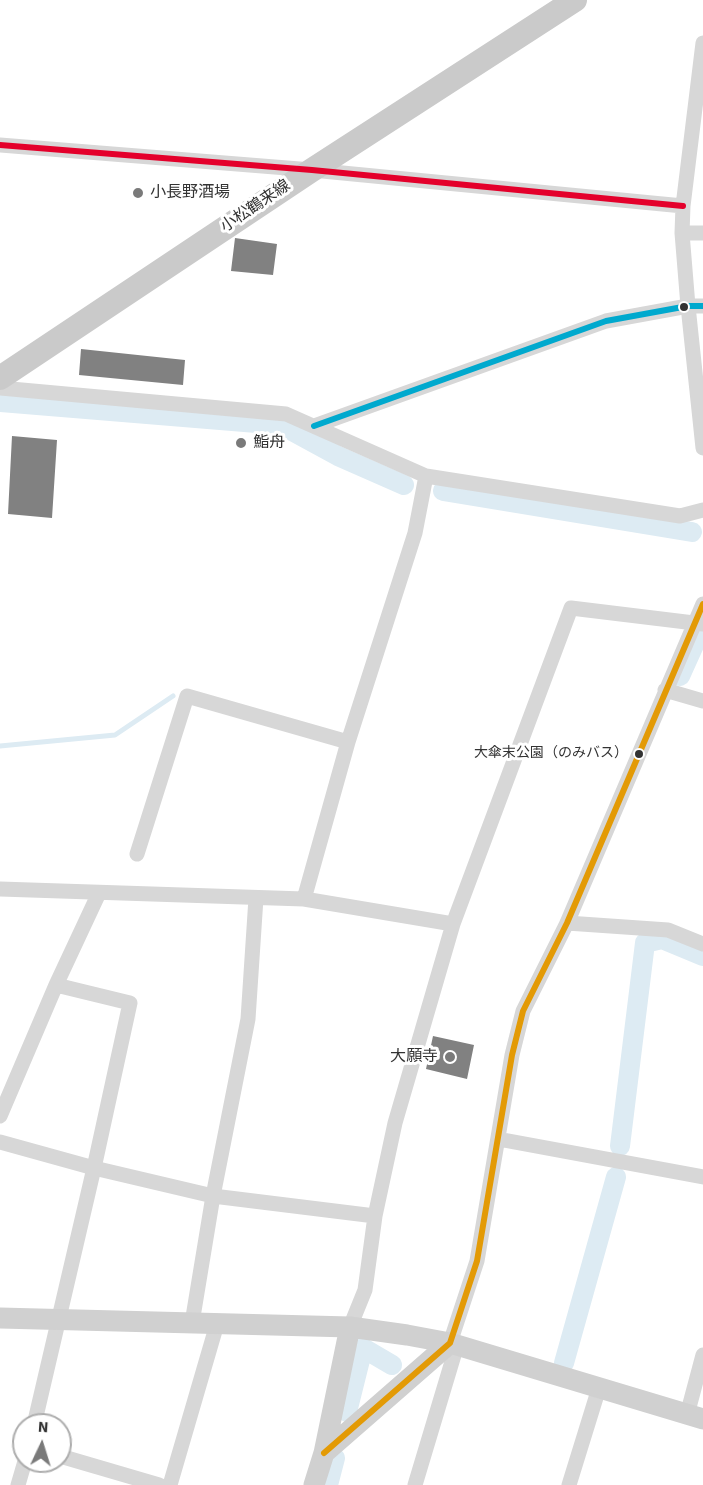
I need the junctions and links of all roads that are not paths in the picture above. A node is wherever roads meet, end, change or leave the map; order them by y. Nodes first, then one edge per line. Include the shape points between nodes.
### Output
1 (575, 0) edge
2 (703, 43) edge
3 (0, 145) edge
4 (697, 146) edge
5 (312, 170) junction
6 (683, 206) junction
7 (682, 233) junction
8 (703, 233) edge
9 (695, 306) edge
10 (0, 378) edge
11 (0, 388) edge
12 (314, 426) junction
13 (703, 448) edge
14 (426, 476) junction
15 (703, 510) edge
16 (703, 604) edge
17 (698, 624) edge
18 (664, 690) junction
19 (703, 701) edge
20 (348, 742) junction
21 (137, 854) dead end
22 (0, 889) edge
23 (99, 893) junction
24 (256, 898) junction
25 (304, 899) junction
26 (567, 923) junction
27 (453, 924) junction
28 (703, 944) edge
29 (56, 985) junction
30 (0, 1116) edge
31 (498, 1139) junction
32 (0, 1142) edge
33 (94, 1168) junction
34 (703, 1176) edge
35 (213, 1196) junction
36 (375, 1216) junction
37 (0, 1318) edge
38 (58, 1320) junction
39 (192, 1323) junction
40 (217, 1324) junction
41 (350, 1327) junction
42 (453, 1344) junction
43 (703, 1355) edge
44 (599, 1388) junction
45 (37, 1413) edge
46 (695, 1417) edge
47 (324, 1453) junction
48 (72, 1460) edge
49 (159, 1485) edge
50 (170, 1485) edge
51 (314, 1485) edge
52 (415, 1485) edge
53 (569, 1485) edge

1 - 5 main road, 小松鶴来線
2 - 4 street
3 - 5 street
4 - 6 street
5 - 6 street
5 - 10 main road, 小松鶴来線
6 - 7 street
7 - 8 street
7 - 9 street
9 - 12 street via 606,321
9 - 13 street
11 - 12 street via 286,414
12 - 14 street
14 - 15 street via 680,516
14 - 20 street via 415,533
16 - 17 street
17 - 18 street
17 - 27 street via 571,608
18 - 19 street
18 - 26 street
20 - 21 street via 188,696
20 - 25 street
22 - 23 street
23 - 24 street
23 - 29 street
24 - 25 street
24 - 35 street via 248,1019
25 - 27 street
26 - 28 street via 668,930
26 - 31 street via 523,1011
27 - 36 street via 395,1123
29 - 30 street
29 - 33 street via 130,1003
31 - 34 street
31 - 42 street via 477,1261
32 - 33 street
33 - 35 street
33 - 38 street
35 - 36 street
35 - 39 street
36 - 41 street via 365,1290
37 - 38 street
38 - 39 street
38 - 45 street
39 - 40 street
40 - 41 street
40 - 50 street
41 - 42 street
41 - 47 street
42 - 44 street
42 - 47 street
42 - 52 street
43 - 46 street
44 - 46 street
44 - 53 street
47 - 51 street
48 - 49 street

